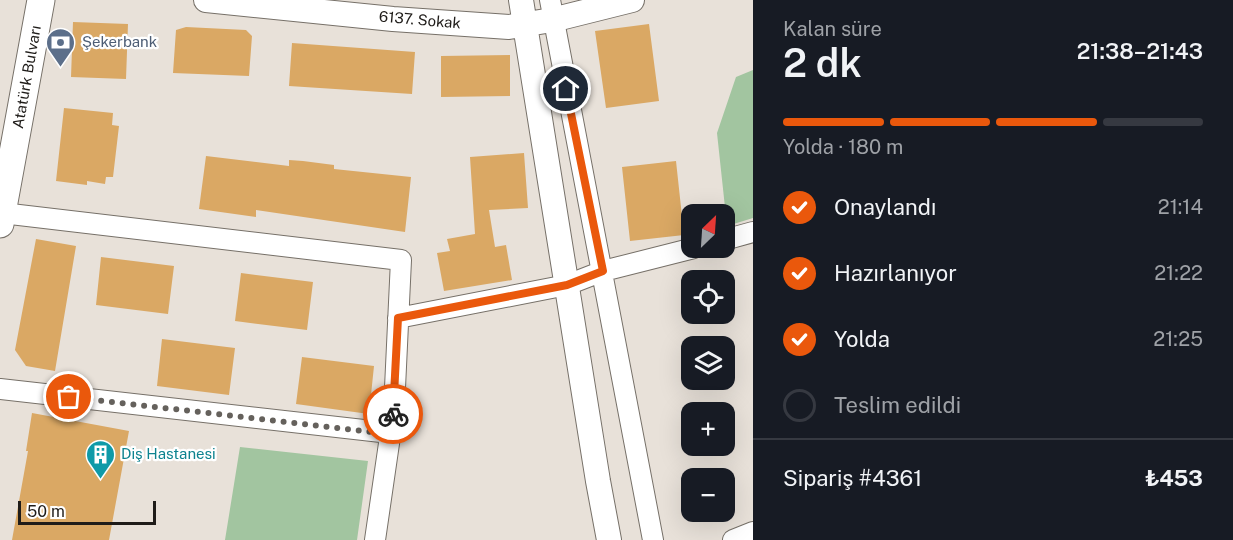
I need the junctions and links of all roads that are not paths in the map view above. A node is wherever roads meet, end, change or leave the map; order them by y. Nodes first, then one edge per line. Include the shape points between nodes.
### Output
1 (41, 0) edge
2 (206, 0) edge
3 (521, 0) edge
4 (632, 0) edge
5 (551, 10) edge
6 (525, 25) junction
7 (1, 219) edge
8 (753, 232) edge
9 (735, 237) edge
10 (681, 251) edge
11 (603, 271) junction
12 (567, 285) junction
13 (398, 318) junction
14 (0, 389) edge
15 (390, 434) junction
16 (753, 532) edge
17 (375, 540) edge
18 (609, 540) edge
19 (653, 540) edge
20 (733, 540) edge

1 - 7 main road, Atatürk Bulvarı
2 - 6 street, 6137. Sokak via 393,19
3 - 6 street
4 - 5 street, 6137. Sokak
5 - 6 street, 6137. Sokak
5 - 11 street
6 - 12 street
7 - 13 street via 401,260
8 - 9 street
10 - 11 street
11 - 12 street
11 - 19 street
12 - 13 street
12 - 18 street
13 - 15 street
14 - 15 street
15 - 17 street
16 - 20 street

